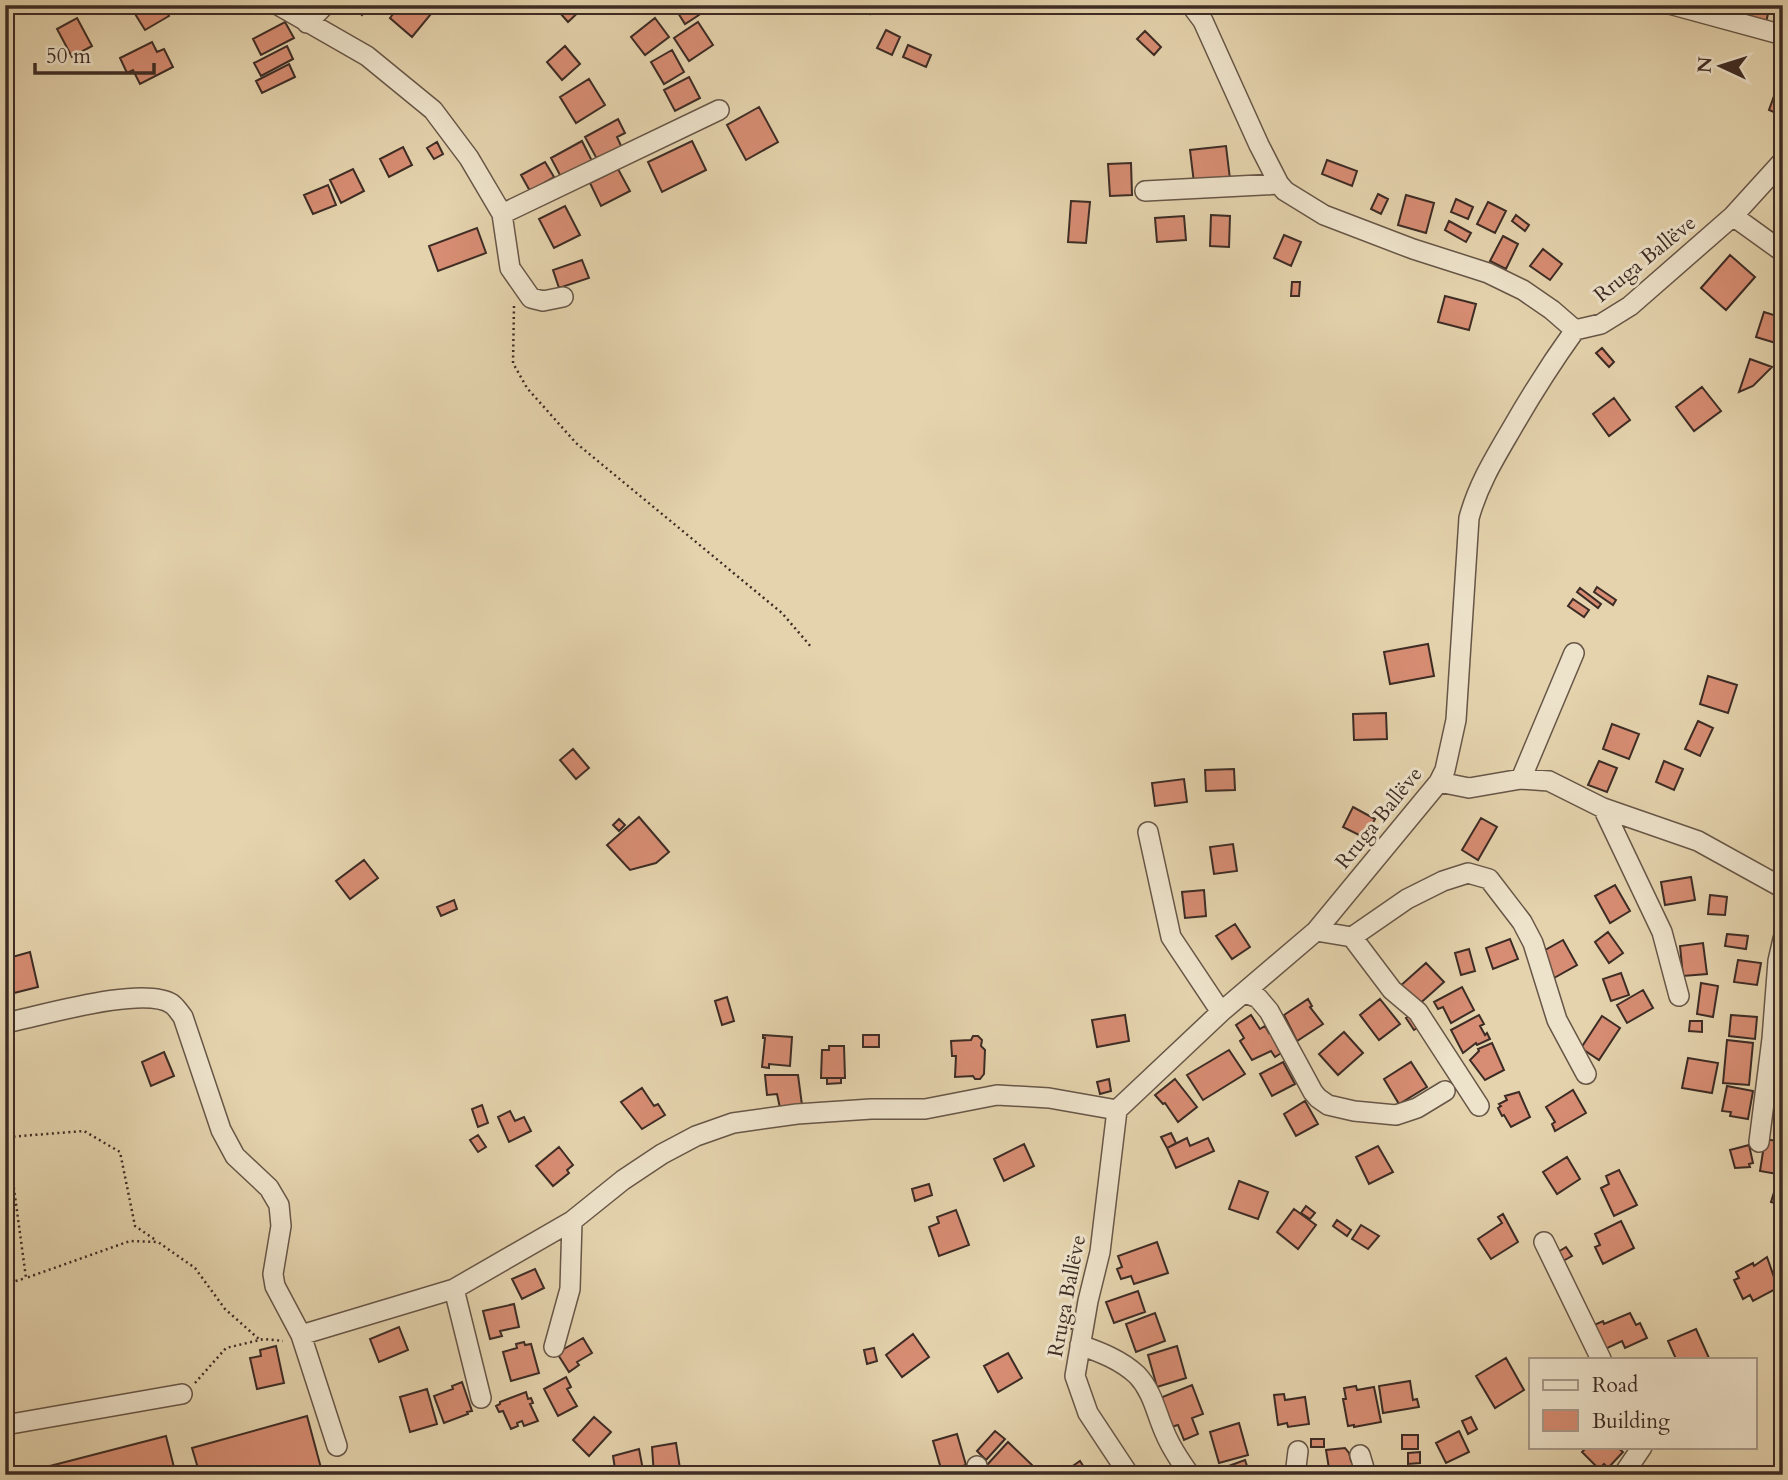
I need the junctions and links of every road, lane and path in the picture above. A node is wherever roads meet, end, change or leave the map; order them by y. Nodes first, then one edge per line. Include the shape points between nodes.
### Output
1 (278, 5) edge
2 (325, 5) edge
3 (1191, 5) edge
4 (1673, 5) edge
5 (307, 23) junction
6 (1783, 35) edge
7 (719, 110) dead end
8 (1783, 161) edge
9 (1279, 184) junction
10 (1145, 191) dead end
11 (502, 214) junction
12 (1733, 216) junction
13 (1783, 252) edge
14 (514, 296) dead end
15 (563, 297) dead end
16 (1575, 330) junction
17 (812, 648) dead end
18 (1574, 653) dead end
19 (1521, 779) junction
20 (1439, 782) junction
21 (1604, 808) junction
22 (1148, 832) dead end
23 (1783, 888) edge
24 (1316, 931) junction
25 (1352, 937) junction
26 (1783, 939) edge
27 (1245, 993) junction
28 (1679, 996) dead end
29 (1221, 1012) junction
30 (5, 1023) edge
31 (1586, 1074) dead end
32 (1445, 1091) dead end
33 (1479, 1106) dead end
34 (1117, 1110) junction
35 (5, 1122) edge
36 (8, 1137) junction
37 (1759, 1142) dead end
38 (572, 1221) junction
39 (158, 1242) junction
40 (1544, 1242) dead end
41 (26, 1278) junction
42 (5, 1284) edge
43 (454, 1289) junction
44 (302, 1339) junction
45 (260, 1340) junction
46 (1080, 1345) junction
47 (554, 1347) dead end
48 (1601, 1358) edge
49 (182, 1394) joint
50 (481, 1398) dead end
51 (5, 1425) edge
52 (337, 1446) dead end
53 (1641, 1448) edge
54 (1298, 1451) dead end
55 (1360, 1455) dead end
56 (1129, 1475) edge
57 (1190, 1475) edge
58 (1295, 1475) edge
59 (1366, 1475) edge
60 (1623, 1475) edge

1 - 5 street
2 - 5 street
3 - 9 street via 1203,21
4 - 6 street
5 - 11 street via 368,56 433,110
7 - 11 street
8 - 12 street, Rruga Ballëve
9 - 10 street
9 - 16 street via 1324,215 1488,273 1522,290
11 - 15 street via 510,268 531,298
12 - 13 street
12 - 16 street, Rruga Ballëve via 1630,306 1601,324
14 - 17 path via 513,363 527,388 576,443 782,612
16 - 20 street, Rruga Ballëve via 1545,372 1475,495 1469,517 1456,720
18 - 19 street
19 - 20 street via 1469,788
19 - 21 street via 1549,781
20 - 24 street, Rruga Ballëve
21 - 23 street via 1698,841
21 - 28 street via 1662,932
22 - 29 street via 1171,937
24 - 25 street
24 - 27 street, Rruga Ballëve
25 - 31 street via 1443,881 1468,873 1489,879 1533,943 1557,1020
25 - 33 street via 1392,990 1418,1012
26 - 37 street
27 - 29 street, Rruga Ballëve
27 - 32 street via 1258,998 1269,1011 1322,1102 1354,1111 1399,1115
29 - 34 street, Rruga Ballëve
30 - 44 street via 120,999 141,997 172,1004 183,1017 230,1148 279,1205 281,1226 272,1274
34 - 38 street via 998,1095 925,1109 797,1114 733,1123 662,1154
34 - 46 street, Rruga Ballëve via 1100,1252
35 - 36 path
36 - 39 path via 85,1131 120,1152 135,1226
36 - 41 path
38 - 43 street
38 - 47 street via 570,1289
39 - 41 path via 130,1241
39 - 45 path via 195,1268 225,1309
40 - 48 street
41 - 42 path
43 - 44 street
43 - 50 street
44 - 45 path
44 - 52 street
45 - 49 path via 226,1348
46 - 56 street, Rruga Ballëve via 1075,1376 1088,1413
46 - 57 street via 1137,1375 1150,1392 1164,1432
49 - 51 street
53 - 60 street
54 - 58 street
55 - 59 street

